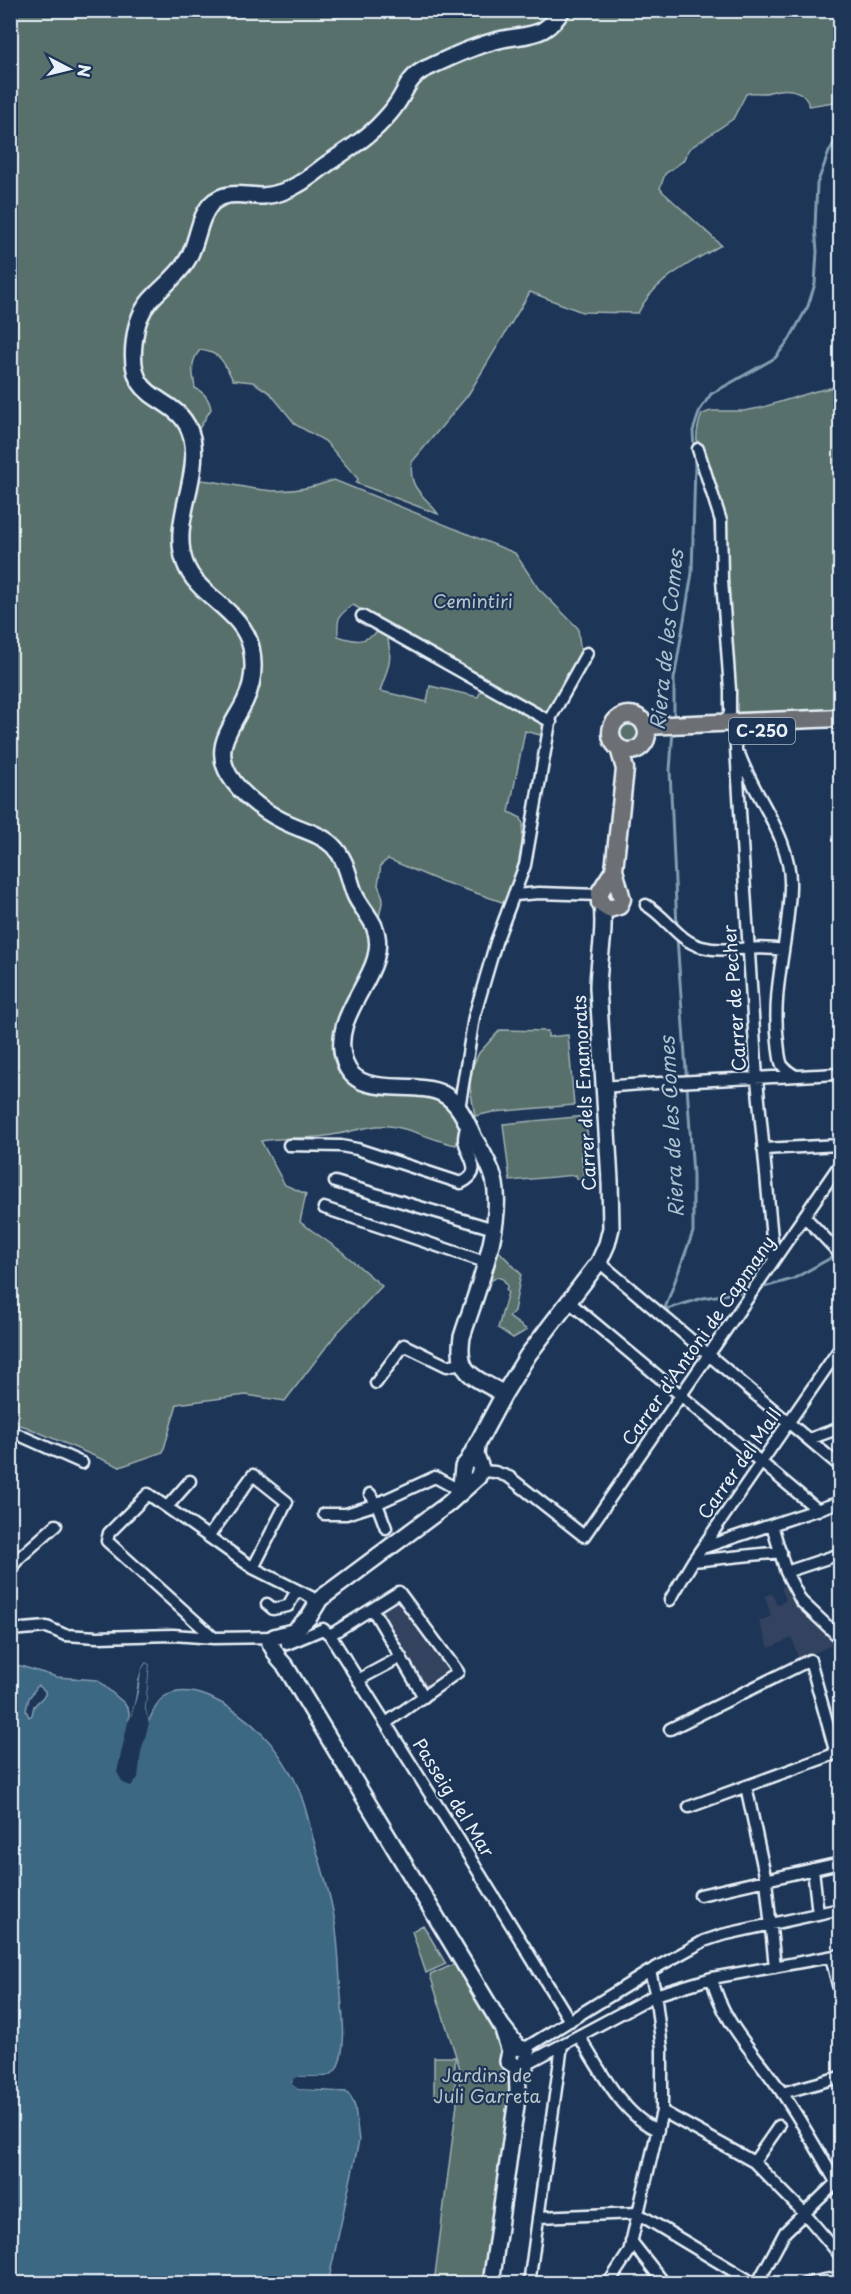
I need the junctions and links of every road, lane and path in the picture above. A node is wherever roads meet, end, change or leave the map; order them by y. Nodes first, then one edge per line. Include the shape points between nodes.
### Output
1 (562, 10) edge
2 (698, 449) dead end
3 (362, 616) dead end
4 (587, 653) dead end
5 (840, 718) edge
6 (551, 722) junction
7 (732, 726) junction
8 (840, 728) edge
9 (515, 895) junction
10 (607, 901) junction
11 (646, 905) dead end
12 (748, 949) junction
13 (782, 950) junction
14 (840, 1074) edge
15 (796, 1076) junction
16 (757, 1079) junction
17 (603, 1087) junction
18 (459, 1109) junction
19 (467, 1123) junction
20 (840, 1144) edge
21 (288, 1145) dead end
22 (763, 1149) junction
23 (840, 1164) edge
24 (335, 1182) dead end
25 (324, 1208) dead end
26 (805, 1217) junction
27 (494, 1229) junction
28 (838, 1251) edge
29 (774, 1260) junction
30 (485, 1262) junction
31 (599, 1262) junction
32 (568, 1301) junction
33 (840, 1348) edge
34 (710, 1357) junction
35 (461, 1363) junction
36 (376, 1383) dead end
37 (504, 1394) junction
38 (681, 1397) junction
39 (789, 1422) junction
40 (840, 1428) edge
41 (10, 1431) edge
42 (809, 1439) junction
43 (82, 1463) dead end
44 (760, 1463) junction
45 (840, 1466) edge
46 (473, 1469) junction
47 (190, 1481) dead end
48 (370, 1494) dead end
49 (457, 1494) junction
50 (840, 1502) edge
51 (377, 1504) junction
52 (168, 1507) junction
53 (818, 1509) junction
54 (324, 1514) dead end
55 (56, 1525) dead end
56 (772, 1525) junction
57 (386, 1528) dead end
58 (209, 1536) junction
59 (702, 1548) junction
60 (781, 1552) junction
61 (840, 1554) edge
62 (693, 1561) junction
63 (254, 1568) junction
64 (10, 1570) edge
65 (786, 1572) junction
66 (297, 1590) junction
67 (670, 1600) dead end
68 (267, 1604) dead end
69 (315, 1605) junction
70 (373, 1610) junction
71 (10, 1630) edge
72 (330, 1635) junction
73 (214, 1638) junction
74 (840, 1638) edge
75 (279, 1641) junction
76 (401, 1657) junction
77 (358, 1680) junction
78 (424, 1697) junction
79 (386, 1723) junction
80 (670, 1729) dead end
81 (838, 1753) edge
82 (746, 1786) junction
83 (689, 1807) dead end
84 (840, 1863) edge
85 (813, 1869) junction
86 (766, 1880) junction
87 (700, 1895) dead end
88 (840, 1909) edge
89 (818, 1914) junction
90 (771, 1924) junction
91 (836, 1956) edge
92 (775, 1967) junction
93 (650, 1971) junction
94 (712, 1977) junction
95 (840, 1993) edge
96 (655, 1995) junction
97 (570, 2021) junction
98 (579, 2036) junction
99 (562, 2045) junction
100 (519, 2056) junction
101 (840, 2077) edge
102 (782, 2093) junction
103 (662, 2111) junction
104 (779, 2126) dead end
105 (658, 2130) junction
106 (754, 2162) junction
107 (839, 2183) edge
108 (637, 2213) junction
109 (805, 2214) junction
110 (538, 2217) junction
111 (631, 2241) junction
112 (840, 2255) edge
113 (840, 2277) edge
114 (492, 2283) edge
115 (529, 2283) edge
116 (608, 2283) edge
117 (665, 2283) edge
118 (756, 2283) edge
119 (804, 2283) edge

1 - 18 main road via 540,32 478,46 416,75 377,127 304,182 265,196 234,194 215,201 205,214 186,263 141,314 133,353 134,370 141,385 180,416 192,437 194,453 182,530 185,564 191,576 238,620 251,648 252,681 223,740 226,772 268,812 332,845 348,869 355,895 376,930 373,966 343,1028 344,1061 354,1077 367,1084 434,1090
2 - 7 street, Carrer de Pecher via 721,521
3 - 6 street
4 - 6 street
5 - 7 main road, C-250
6 - 9 street via 525,865
7 - 8 main road, C-250
7 - 10 main road, C-250 via 666,730 637,740 625,769
7 - 12 street, Carrer de Pecher
7 - 13 street via 744,768 777,829 789,870
9 - 10 street via 539,893
9 - 18 street via 496,942 474,1017
10 - 17 main road, Carrer dels Enamorats via 598,960
11 - 12 street via 656,910 682,938 701,947
12 - 13 street
12 - 16 street, Carrer de Pecher
13 - 15 street via 776,995 777,1031 781,1064
14 - 15 street
15 - 16 street
16 - 17 street
16 - 22 street, Carrer de Pecher
17 - 31 main road, Carrer dels Enamorats via 611,1228
18 - 19 main road
19 - 21 street via 464,1139 473,1170 469,1179 461,1183 357,1149
19 - 27 main road via 494,1178
20 - 22 street
22 - 29 street, Carrer de Pecher
23 - 26 street, Carrer d'Antoni de Capmany
24 - 27 street
25 - 30 street
26 - 28 street
26 - 29 street, Carrer d'Antoni de Capmany
27 - 30 main road
29 - 34 street, Carrer d'Antoni de Capmany
30 - 35 main road via 462,1337
31 - 32 main road, Carrer dels Enamorats
31 - 34 street
32 - 37 main road, Carrer dels Enamorats
32 - 38 street
33 - 39 street, Carrer del Mall
34 - 38 street, Carrer d'Antoni de Capmany
34 - 39 street
35 - 36 street via 447,1366 404,1345
35 - 37 main road via 468,1372
37 - 46 main road, Carrer dels Enamorats via 477,1446
38 - 44 street
38 - 46 street, Carrer d'Antoni de Capmany via 584,1536 509,1477
39 - 42 street
39 - 44 street, Carrer del Mall
40 - 42 street
41 - 43 street
42 - 45 street
44 - 53 street
44 - 59 street, Carrer del Mall
46 - 49 main road, Carrer dels Enamorats
47 - 52 street
48 - 51 street
49 - 51 street via 435,1477
49 - 69 main road, Carrer dels Enamorats
50 - 53 street
51 - 54 street via 346,1514
51 - 57 street
52 - 58 street
52 - 73 street via 148,1494 109,1533 107,1541
53 - 56 street
55 - 64 street
56 - 59 street
56 - 60 street
58 - 63 street
58 - 63 street via 253,1475 287,1502
59 - 62 street, Carrer del Mall
60 - 62 street
60 - 65 street
61 - 65 street
62 - 67 street, Carrer del Mall
63 - 66 street
65 - 74 street via 801,1601
66 - 68 street via 288,1606 273,1609
66 - 69 street via 311,1597
69 - 75 main road, Carrer dels Enamorats via 309,1617
70 - 72 street
70 - 76 street
70 - 78 street via 399,1592 458,1672
71 - 73 street via 47,1627 65,1635
72 - 75 street via 323,1629
72 - 77 street, Passeig del Mar
73 - 75 street
75 - 100 main road via 286,1667
76 - 77 street
76 - 78 street
77 - 79 street, Passeig del Mar
78 - 79 street
79 - 97 street, Passeig del Mar
80 - 81 street via 810,1660
81 - 82 street
82 - 83 street
82 - 86 street
84 - 85 street
85 - 86 street
85 - 89 street
86 - 87 street
86 - 90 street
88 - 89 street
89 - 90 street
90 - 92 street
90 - 93 street via 704,1941
91 - 92 street
91 - 95 street
92 - 94 street
93 - 96 street
93 - 97 street
94 - 96 street
94 - 102 street via 726,2015
96 - 98 street
96 - 103 street via 662,2049
97 - 100 street
98 - 99 street
98 - 105 street via 619,2097 649,2127
99 - 100 street
99 - 110 street
100 - 114 main road via 518,2091
101 - 102 street
102 - 107 street
103 - 105 street
103 - 106 street
104 - 106 street
105 - 108 street
106 - 109 street
107 - 109 street
108 - 110 street
108 - 111 street
108 - 118 street
109 - 112 street
109 - 118 street via 785,2232
110 - 115 street
111 - 116 street via 629,2252
111 - 117 street
113 - 119 street

